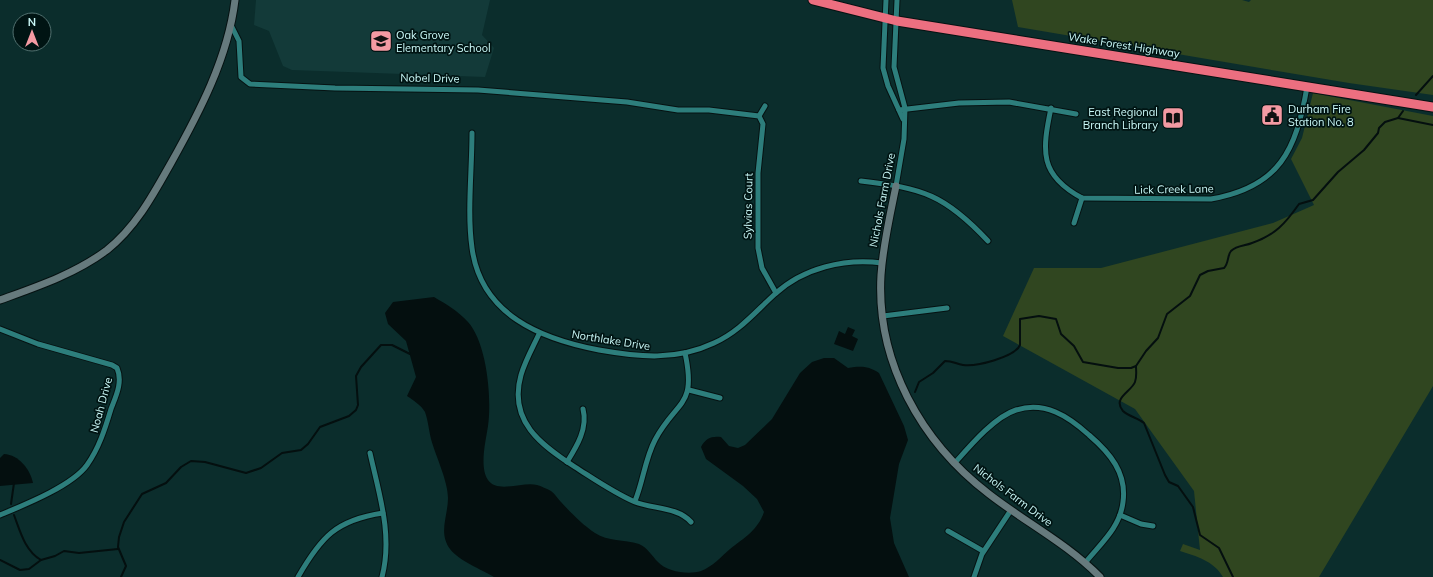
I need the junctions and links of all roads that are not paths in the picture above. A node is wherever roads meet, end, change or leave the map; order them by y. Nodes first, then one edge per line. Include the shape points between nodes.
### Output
1 (234, 0) edge
2 (813, 0) edge
3 (886, 0) edge
4 (897, 0) edge
5 (886, 19) junction
6 (897, 21) junction
7 (231, 25) junction
8 (1307, 87) junction
9 (765, 106) dead end
10 (1433, 107) edge
11 (905, 108) junction
12 (1051, 108) junction
13 (899, 110) junction
14 (1076, 114) dead end
15 (759, 116) junction
16 (904, 120) junction
17 (472, 134) dead end
18 (861, 181) dead end
19 (896, 186) junction
20 (1082, 198) junction
21 (1074, 223) dead end
22 (988, 241) dead end
23 (882, 263) junction
24 (776, 293) junction
25 (0, 300) edge
26 (947, 308) dead end
27 (883, 316) junction
28 (0, 330) edge
29 (539, 334) junction
30 (686, 353) junction
31 (689, 390) junction
32 (720, 398) dead end
33 (583, 409) dead end
34 (370, 454) dead end
35 (567, 462) junction
36 (954, 464) junction
37 (635, 502) junction
38 (1011, 510) junction
39 (382, 513) junction
40 (0, 515) edge
41 (1120, 515) junction
42 (691, 522) dead end
43 (1153, 526) dead end
44 (948, 530) dead end
45 (983, 551) junction
46 (1085, 563) junction
47 (298, 577) edge
48 (382, 577) edge
49 (974, 577) edge
50 (1100, 577) edge

1 - 7 street
2 - 5 highway, Wake Forest Highway
3 - 5 street, Nichols Farm Drive
4 - 6 street, Nichols Farm Drive
5 - 6 highway, Wake Forest Highway
5 - 13 street, Nichols Farm Drive via 883,68
6 - 8 highway, Wake Forest Highway
6 - 11 street, Nichols Farm Drive via 894,67
7 - 15 street, Nobel Drive via 239,41 241,77 250,84 478,90
7 - 25 street via 226,44 200,106 157,188 135,222 94,260
8 - 10 highway, Wake Forest Highway
8 - 20 street, Lick Creek Lane via 1300,123 1284,160 1250,188 1211,199
9 - 15 street
11 - 12 street via 1010,102
11 - 13 street
11 - 16 street, Nichols Farm Drive
12 - 14 street
12 - 20 street, Lick Creek Lane via 1045,148 1047,164 1066,190
13 - 16 street, Nichols Farm Drive
15 - 24 street, Sylvias Court via 763,124 758,172 758,248 762,268
16 - 19 street, Nichols Farm Drive via 904,139
17 - 29 street, Northlake Drive via 471,230 475,263 497,303 516,320
18 - 19 street
19 - 22 street via 928,194 945,202
19 - 23 street, Nichols Farm Drive
20 - 21 street
23 - 24 street, Northlake Drive via 856,261 820,268 800,277
23 - 27 street, Nichols Farm Drive via 880,292
24 - 30 street, Northlake Drive via 750,319 726,337
26 - 27 street
27 - 36 street, Nichols Farm Drive via 891,357 906,396 922,425
28 - 40 street, Noah Drive via 38,344 112,365 117,368 120,381 101,440 86,466 74,478
29 - 30 street, Northlake Drive via 565,343 635,356 663,357
29 - 35 street via 521,374 520,409 535,438
30 - 31 street
31 - 32 street
31 - 37 street via 681,406 655,440
33 - 35 street via 585,422 580,438
34 - 39 street
35 - 37 street
36 - 38 street, Nichols Farm Drive
36 - 41 street via 1008,413 1030,408 1054,410 1074,422 1113,459 1123,482
37 - 42 street via 681,513
38 - 45 street
38 - 46 street, Nichols Farm Drive
39 - 47 street via 359,518 340,526 315,549
39 - 48 street via 387,549
41 - 43 street
41 - 46 street via 1114,528
44 - 45 street
45 - 49 street
46 - 50 street, Nichols Farm Drive

